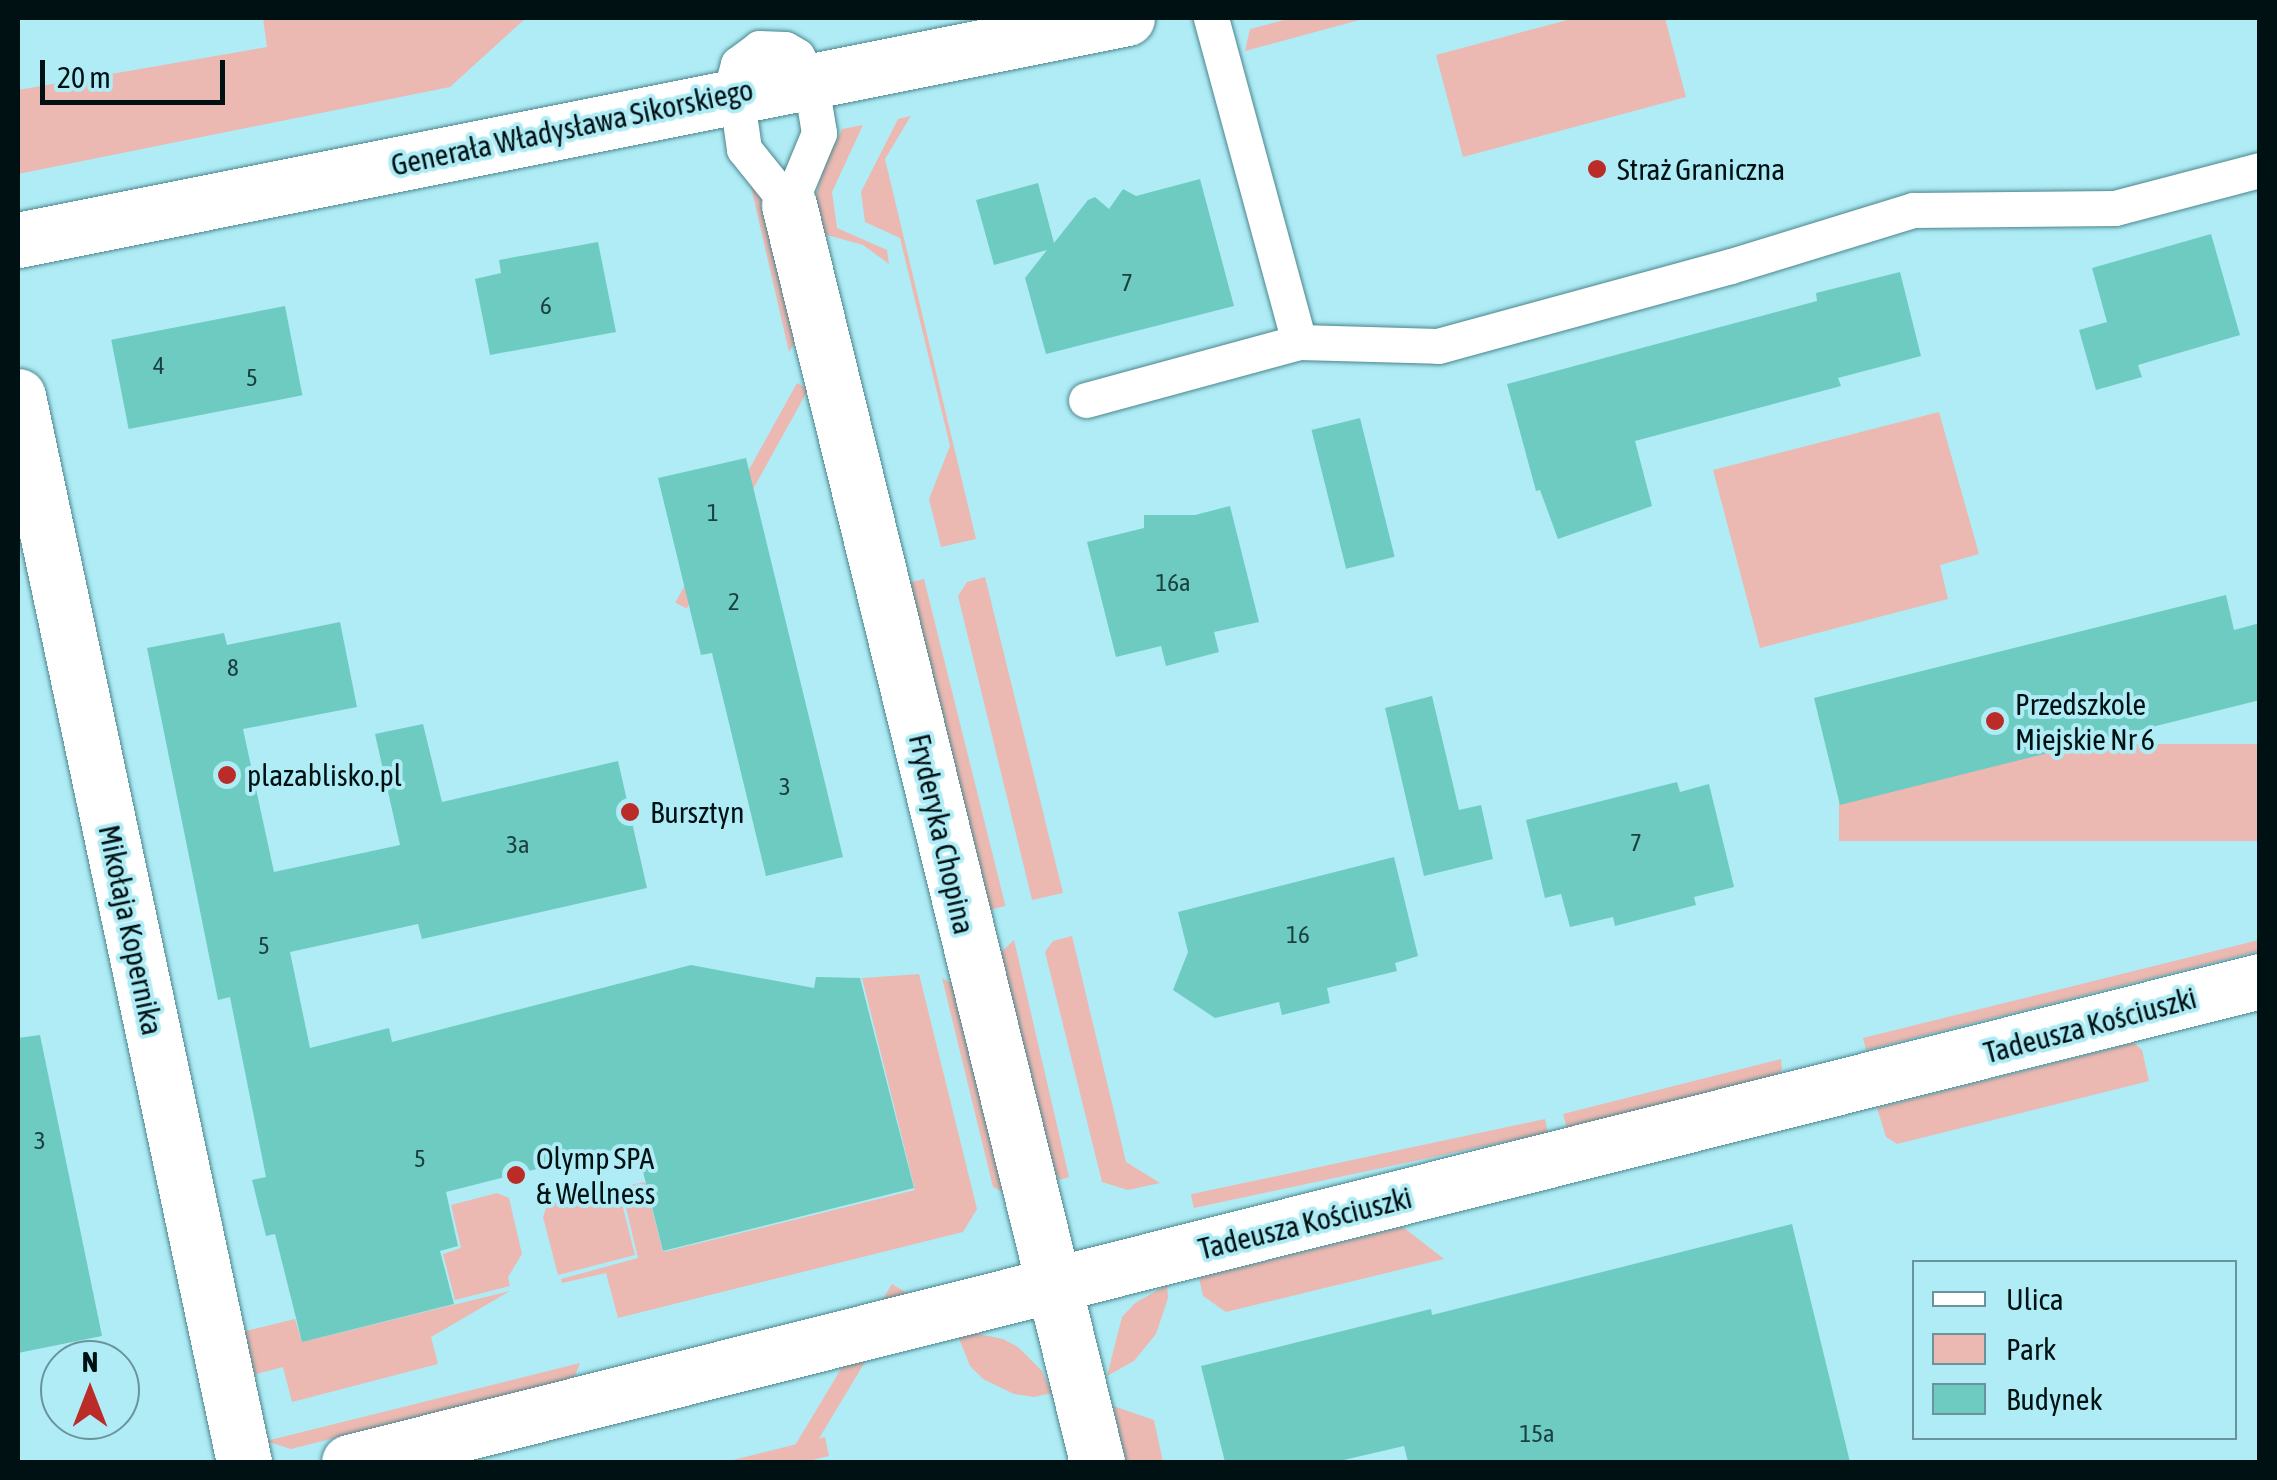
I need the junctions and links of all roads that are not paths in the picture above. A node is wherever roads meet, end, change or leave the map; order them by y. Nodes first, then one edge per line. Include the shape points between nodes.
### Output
1 (1127, 18) edge
2 (1211, 18) edge
3 (810, 79) junction
4 (734, 94) junction
5 (2260, 170) edge
6 (790, 205) junction
7 (18, 240) edge
8 (1299, 342) junction
9 (18, 396) edge
10 (1086, 400) dead end
11 (2260, 981) edge
12 (1054, 1285) junction
13 (244, 1462) edge
14 (349, 1462) edge
15 (1097, 1462) edge

1 - 3 street, Generała Władysława Sikorskiego
2 - 8 lane
3 - 4 street, Generała Władysława Sikorskiego
3 - 6 lane via 819,133
4 - 6 lane, Fryderyka Chopina via 744,150
4 - 7 street, Generała Władysława Sikorskiego
5 - 8 lane via 2115,208 1914,210 1438,346
6 - 12 street, Fryderyka Chopina
8 - 10 lane
9 - 13 street, Mikołaja Kopernika
11 - 12 street, Tadeusza Kościuszki
12 - 14 street, Tadeusza Kościuszki
12 - 15 street, Fryderyka Chopina

